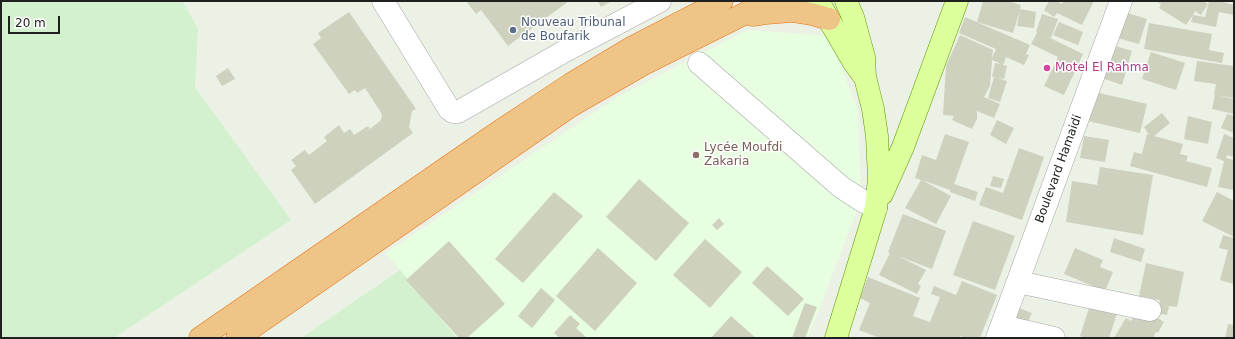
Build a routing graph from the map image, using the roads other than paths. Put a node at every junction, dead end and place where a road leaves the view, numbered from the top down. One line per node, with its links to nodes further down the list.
1 (383, 1): 2 (street)
2 (660, 1)
3 (722, 1): 18 (highway)
4 (770, 1): 9 (highway)
5 (846, 1): 11 (main road)
6 (957, 1): 13 (main road)
7 (1121, 1): 15 (street, Boulevard Hamaidi)
8 (823, 10): 9 (highway); 11 (main road)
9 (733, 19): 19 (highway)
10 (699, 63): 14 (street)
11 (865, 77): 12 (main road)
12 (877, 136): 13 (main road); 14 (main road)
13 (903, 147): 14 (main road)
14 (876, 208): 20 (main road)
15 (1018, 282): 16 (street); 17 (street, Boulevard Hamaidi)
16 (1150, 310)
17 (999, 332): 21 (street)
18 (200, 338)
19 (237, 338)
20 (836, 338)
21 (1054, 338)

